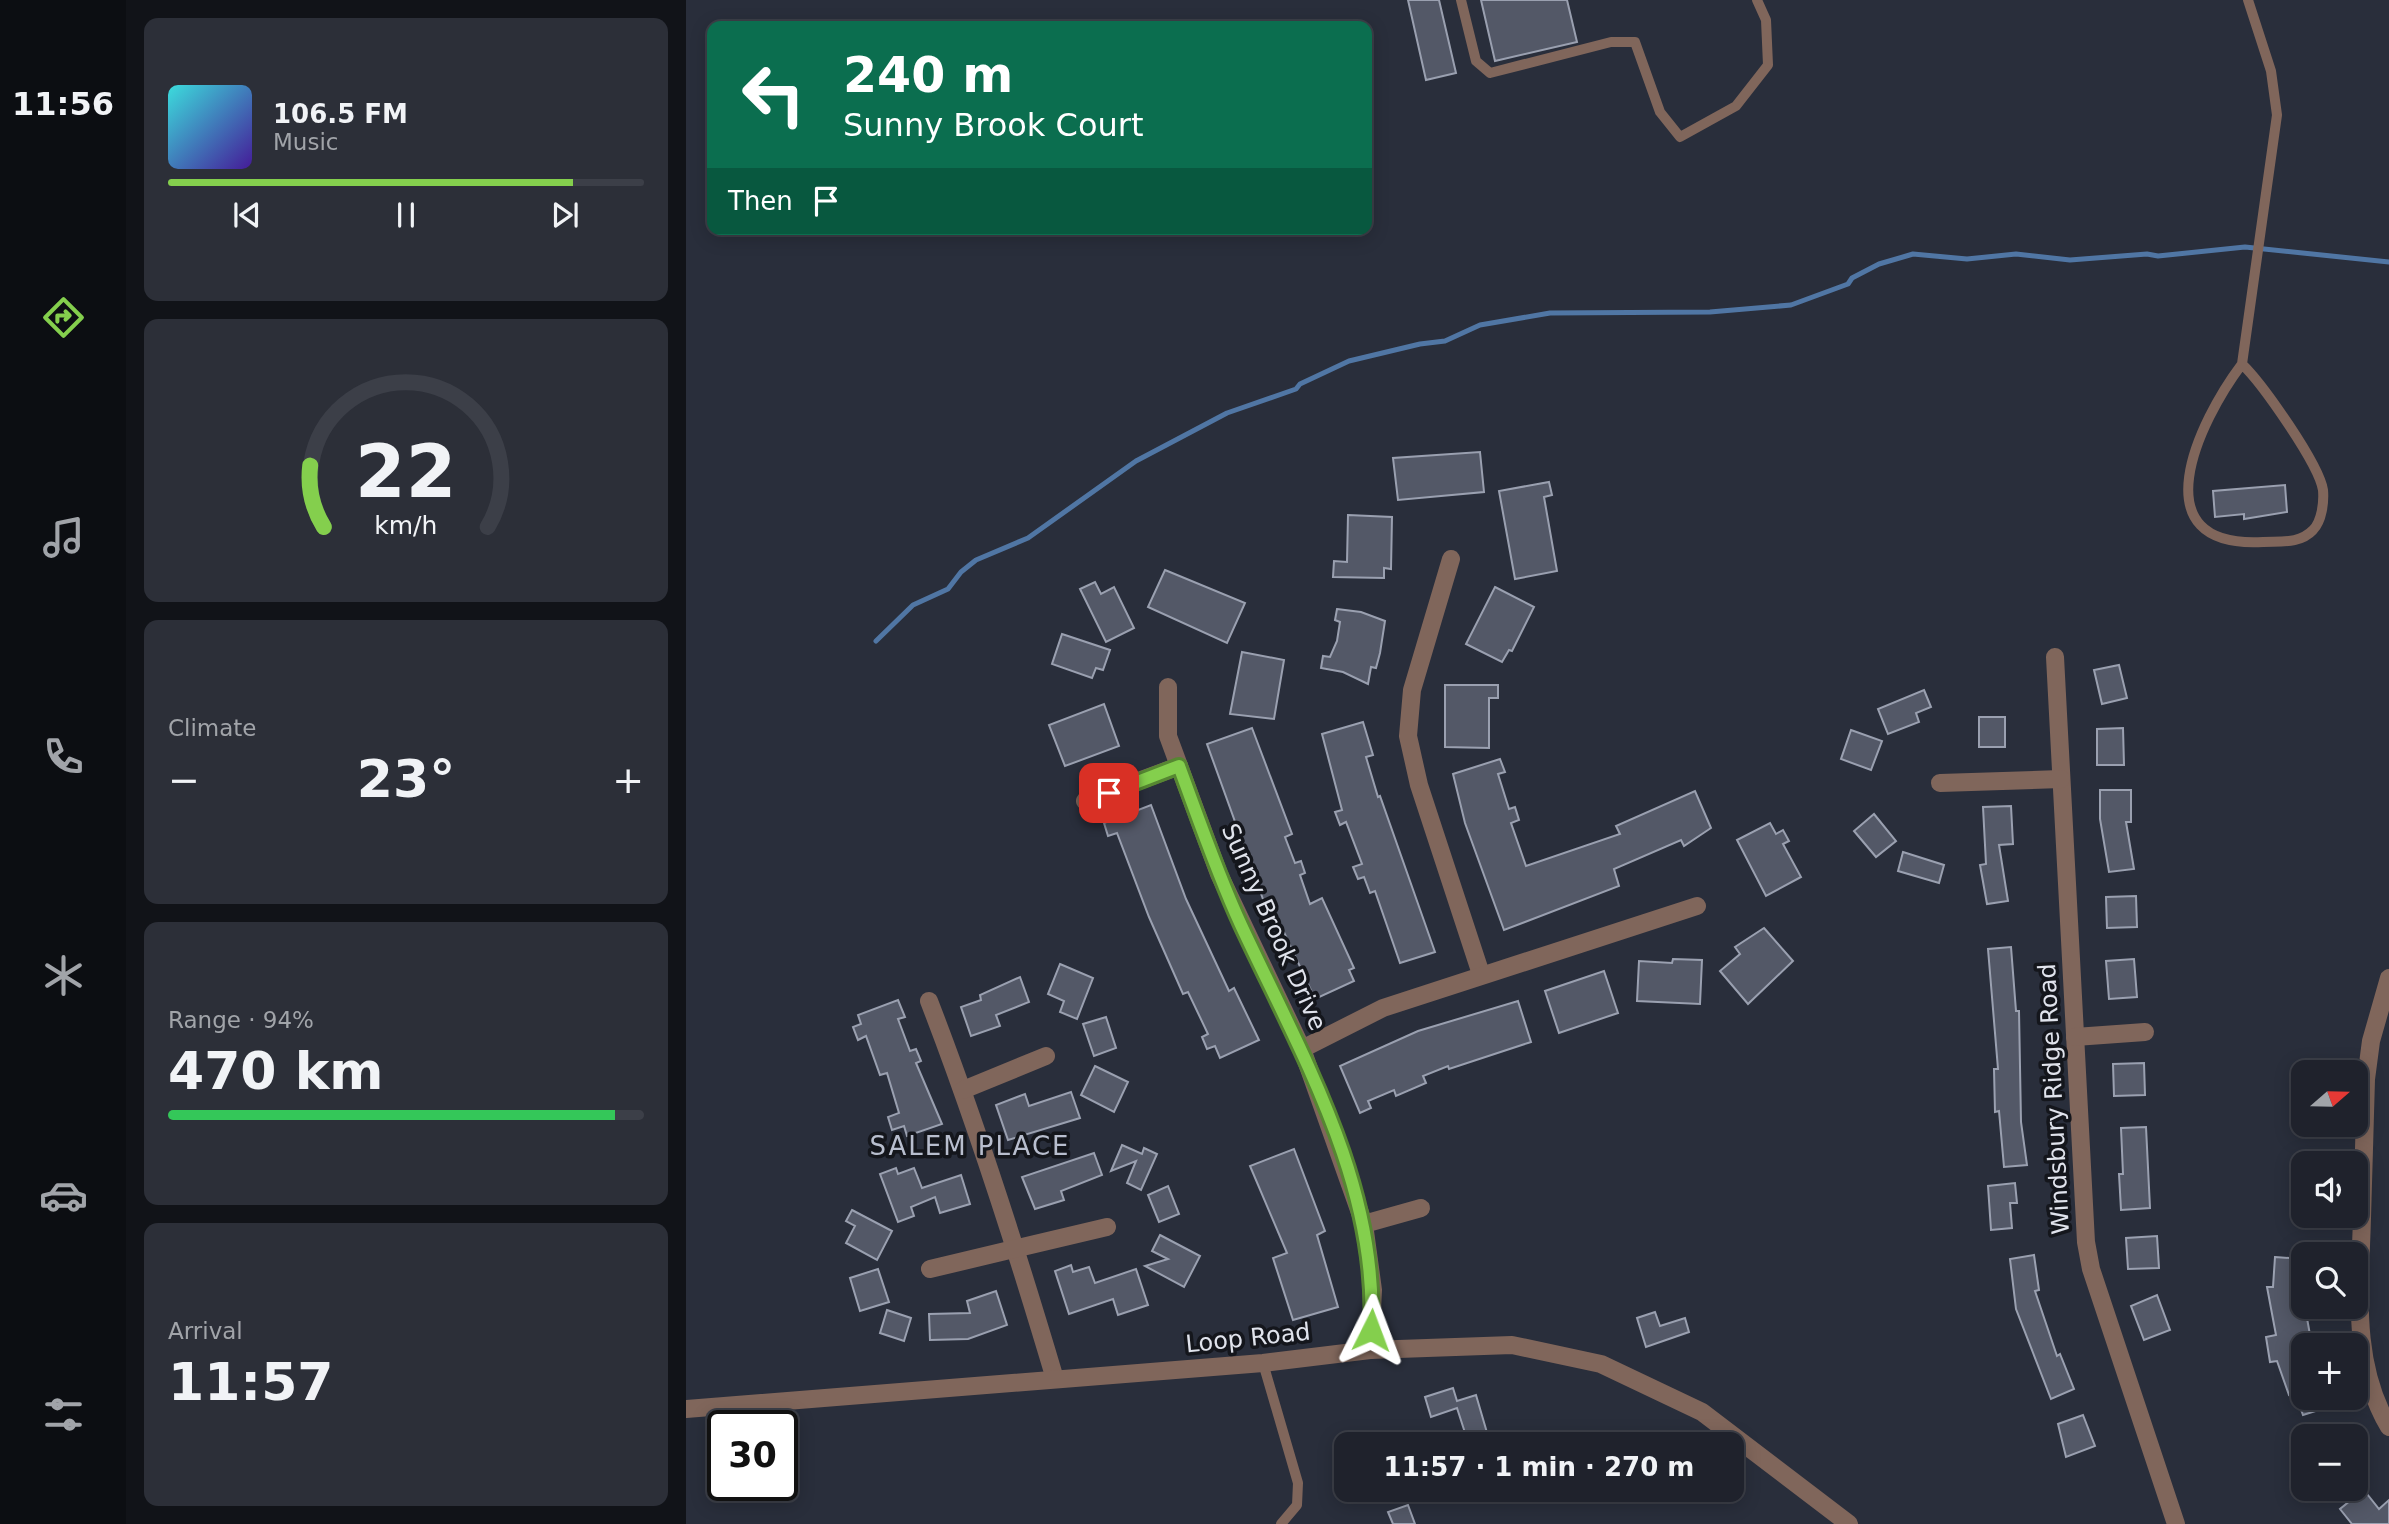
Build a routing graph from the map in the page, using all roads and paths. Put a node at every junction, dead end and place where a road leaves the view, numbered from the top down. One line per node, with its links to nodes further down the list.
1 (1461, 0): 2 (lane)
2 (1757, 0)
3 (2248, 0): 4 (lane)
4 (2242, 364): 4 (lane)
5 (1451, 559): 13 (street)
6 (2055, 657): 9 (street, Windsbury Ridge Road)
7 (1168, 687): 8 (street, Sunny Brook Drive)
8 (1179, 766): 11 (street); 18 (street, Sunny Brook Drive)
9 (2062, 779): 10 (street); 17 (street, Windsbury Ridge Road)
10 (1940, 783)
11 (1086, 801)
12 (1698, 906): 13 (street)
13 (1481, 974): 18 (street)
14 (2389, 978): 30 (street)
15 (929, 1001): 20 (street)
16 (2145, 1032): 17 (street)
17 (2075, 1037): 33 (street, Windsbury Ridge Road)
18 (1302, 1049): 22 (street, Sunny Brook Drive)
19 (1046, 1056): 20 (street)
20 (963, 1090): 24 (street)
21 (1421, 1208): 22 (street)
22 (1364, 1224): 26 (street, Sunny Brook Drive)
23 (1107, 1227): 24 (street)
24 (1017, 1250): 25 (street); 28 (street)
25 (930, 1269)
26 (1370, 1350): 27 (street, Loop Road); 32 (street, Loop Road)
27 (1262, 1363): 28 (street, Loop Road); 31 (lane)
28 (1055, 1379): 29 (street, Loop Road)
29 (686, 1409)
30 (2389, 1427)
31 (1281, 1524)
32 (1849, 1524)
33 (2176, 1524)

